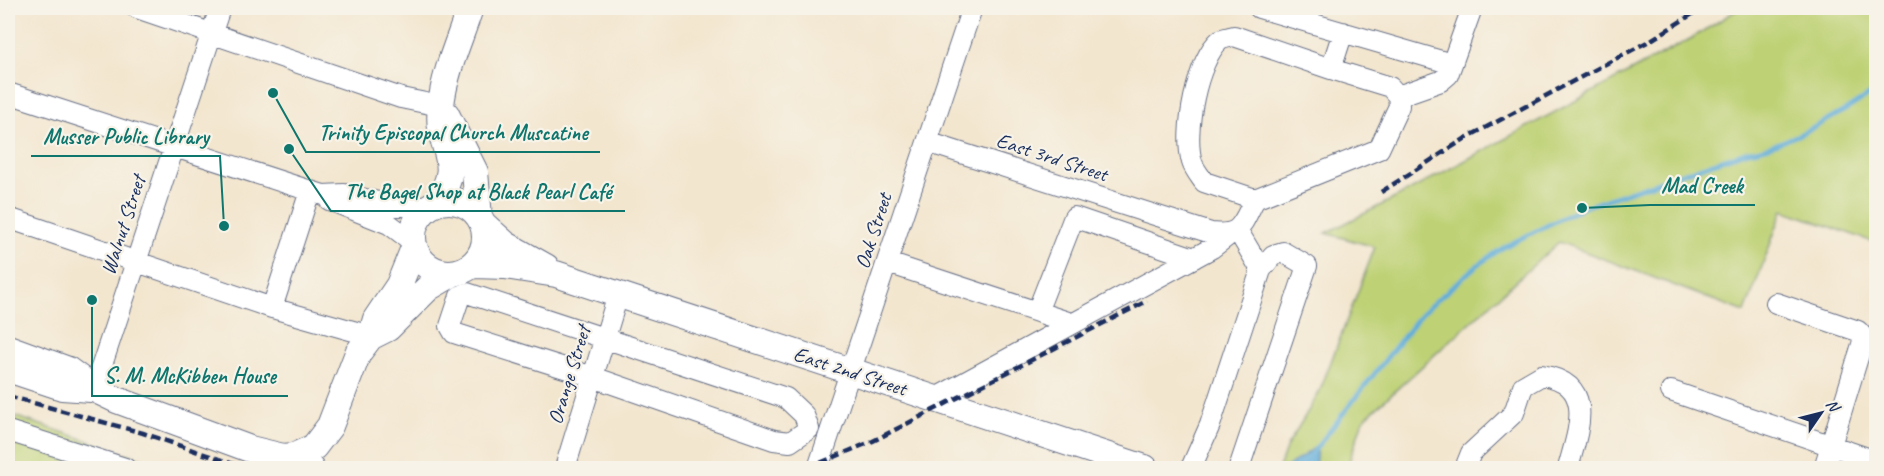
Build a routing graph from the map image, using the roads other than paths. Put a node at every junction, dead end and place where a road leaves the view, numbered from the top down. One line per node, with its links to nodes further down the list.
1 (137, 8): 8 (street)
2 (220, 8): 8 (street, Walnut Street)
3 (470, 8): 13 (main road)
4 (972, 8): 14 (street, Oak Street)
5 (1259, 8): 7 (street)
6 (1472, 8): 9 (street)
7 (1343, 32): 9 (street); 10 (street)
8 (211, 34): 13 (street); 15 (street, Walnut Street)
9 (1452, 64): 12 (street)
10 (1331, 69): 12 (street); 17 (street)
11 (8, 93): 15 (street)
12 (1398, 96): 17 (street)
13 (441, 106): 18 (main road); 20 (main road)
14 (927, 142): 21 (street, East 3rd Street); 25 (street, Oak Street)
15 (174, 148): 16 (street); 24 (street, Walnut Street)
16 (316, 193): 18 (street); 22 (street); 31 (street)
17 (1255, 199): 21 (street)
18 (434, 205): 20 (main road); 22 (main road)
19 (8, 218): 24 (street)
20 (481, 221): 26 (main road); 28 (main road, East 2nd Street)
21 (1233, 233): 23 (street); 27 (street)
22 (414, 245): 26 (main road); 34 (main road)
23 (1194, 258): 32 (street); 33 (street)
24 (136, 262): 31 (street); 40 (street, Walnut Street)
25 (888, 263): 32 (street); 38 (street, Oak Street)
26 (463, 269): 28 (main road, East 2nd Street); 34 (main road)
27 (1261, 270): 53 (street); 54 (street)
28 (556, 274): 29 (main road, East 2nd Street)
29 (618, 295): 35 (street, Orange Street); 38 (main road, East 2nd Street)
30 (1776, 303): 46 (street)
31 (272, 308): 34 (street)
32 (1037, 312): 33 (street)
33 (1071, 323): 42 (street)
34 (371, 336): 47 (main road)
35 (605, 337): 39 (street, Orange Street); 39 (street); 43 (street)
36 (8, 348): 40 (main road)
37 (8, 369): 40 (main road)
38 (852, 372): 42 (main road, East 2nd Street); 45 (street, Oak Street)
39 (593, 377): 43 (street); 50 (street, Orange Street)
40 (94, 389): 47 (main road)
41 (1671, 391): 46 (street)
42 (934, 399): 52 (main road, East 2nd Street)
43 (809, 429): 45 (street)
44 (8, 431): 49 (street)
45 (830, 438): 51 (street, Oak Street)
46 (1832, 445): 48 (street); 57 (street)
47 (308, 461)
48 (1876, 461)
49 (125, 468)
50 (565, 468)
51 (818, 468)
52 (1145, 468)
53 (1191, 468)
54 (1239, 468)
55 (1465, 468): 56 (street)
56 (1568, 468)
57 (1824, 468)

